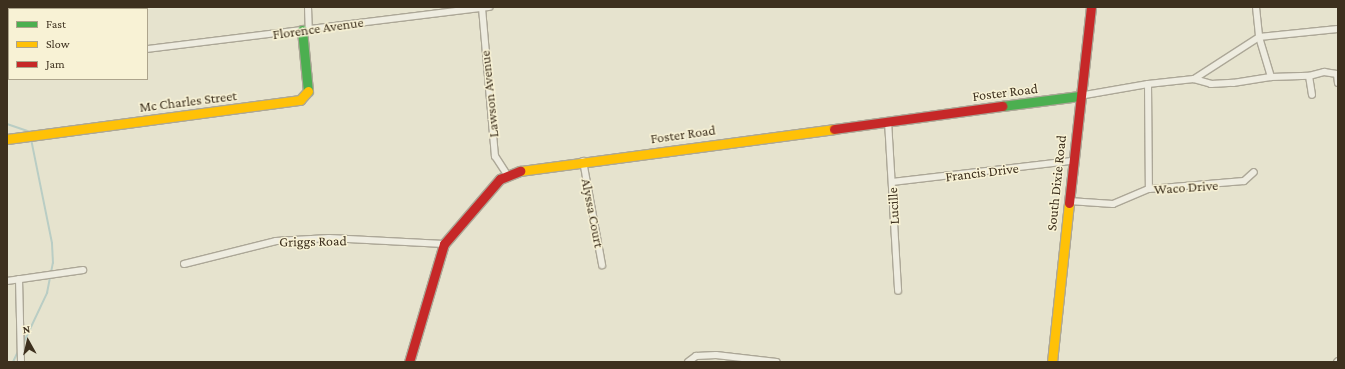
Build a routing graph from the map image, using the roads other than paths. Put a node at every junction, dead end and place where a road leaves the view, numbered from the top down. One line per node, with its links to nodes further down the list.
1 (308, 7): 8 (street)
2 (416, 7): 7 (street)
3 (489, 7): 6 (street, Florence Avenue)
4 (1090, 7): 18 (street, South Dixie Road)
5 (1256, 7): 10 (street)
6 (482, 8): 7 (street, Florence Avenue); 24 (street, Lawson Avenue)
7 (418, 14): 8 (street, Florence Avenue)
8 (306, 30): 11 (street, Florence Avenue); 20 (street, Mc Charles Street)
9 (1338, 30): 10 (street)
10 (1259, 37): 13 (street); 14 (street)
11 (148, 49)
12 (1309, 76): 13 (street); 15 (street); 17 (street)
13 (1271, 77): 14 (street)
14 (1194, 79): 16 (street)
15 (1338, 83)
16 (1148, 84): 18 (street); 26 (street)
17 (1312, 95)
18 (1080, 96): 19 (street, Foster Road); 21 (street, South Dixie Road)
19 (888, 121): 22 (street, Foster Road); 25 (street, Lucille)
20 (7, 139)
21 (1072, 161): 25 (street, Francis Drive); 27 (street, South Dixie Road)
22 (583, 162): 24 (street, Foster Road); 30 (street, Alyssa Court)
23 (1254, 172): 26 (street, Waco Drive)
24 (508, 176): 28 (street, Foster Road)
25 (892, 182): 34 (street, Lucille)
26 (1149, 189): 27 (street, Waco Drive)
27 (1069, 201): 39 (street, South Dixie Road)
28 (444, 244): 29 (street, Griggs Road); 37 (street, Foster Road)
29 (184, 264)
30 (602, 265)
31 (83, 270): 32 (street)
32 (19, 279): 33 (street); 36 (street)
33 (7, 281)
34 (898, 292)
35 (690, 360): 38 (street)
36 (21, 362)
37 (409, 362)
38 (777, 362)
39 (1052, 362)

